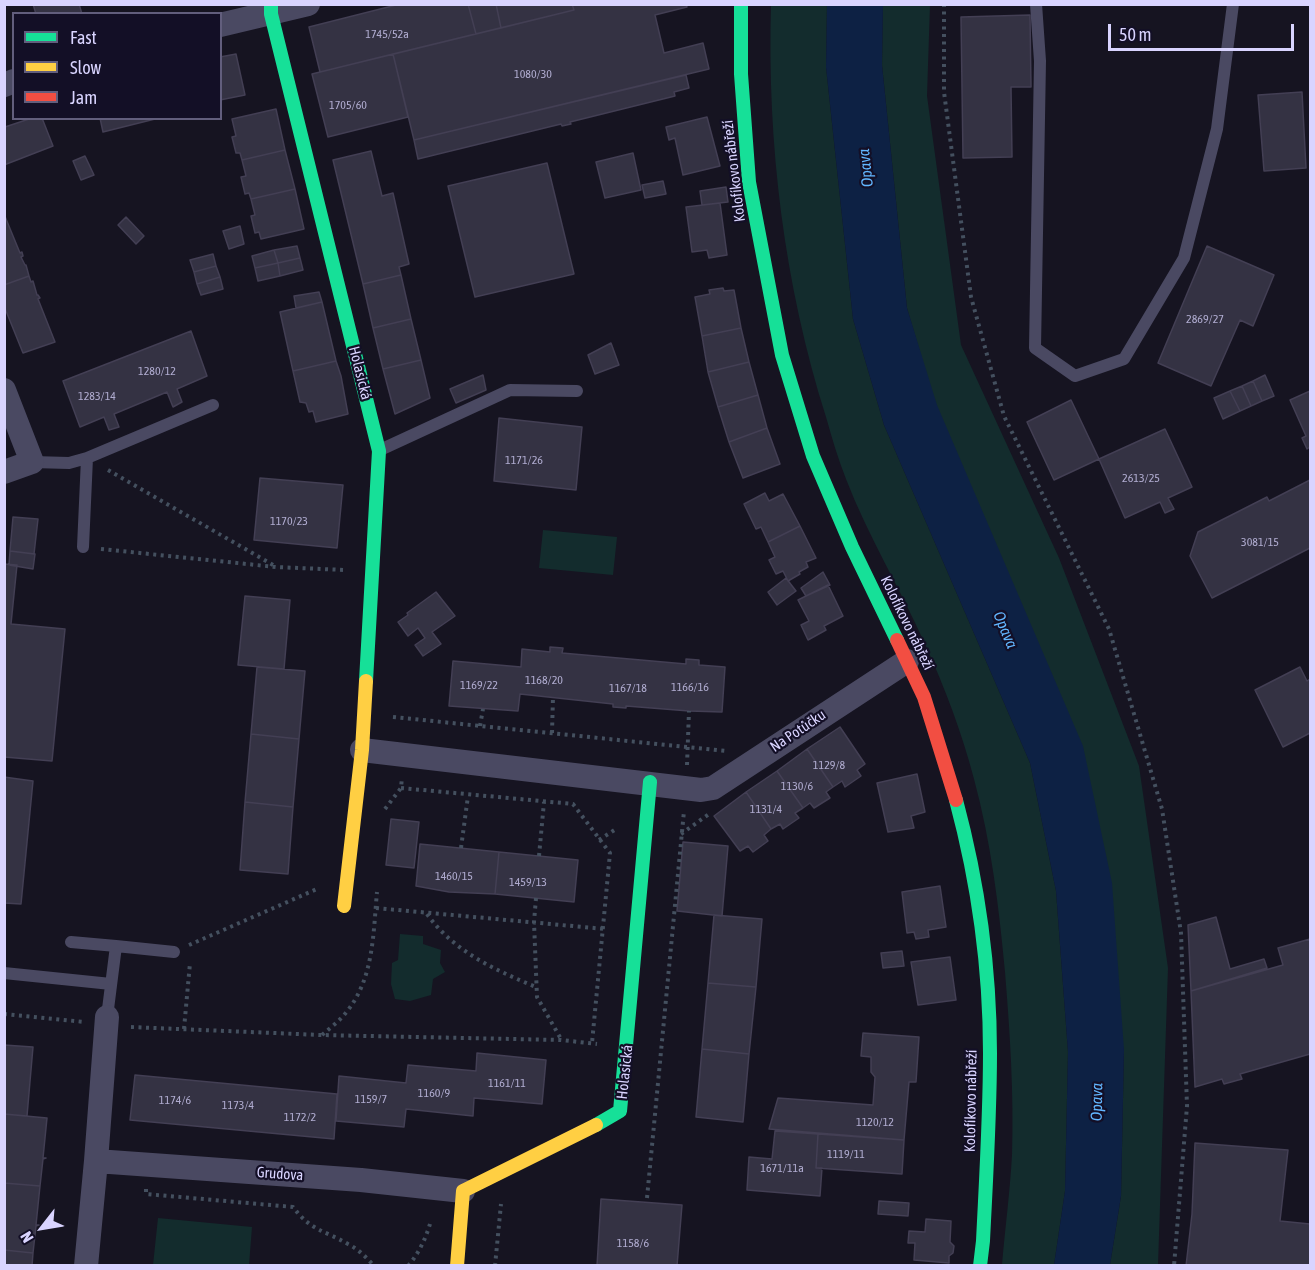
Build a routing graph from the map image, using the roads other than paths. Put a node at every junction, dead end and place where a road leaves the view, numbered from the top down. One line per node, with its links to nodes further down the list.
1 (308, 4): 5 (street)
2 (741, 4): 15 (street, Kolofíkovo nábřeží)
3 (1036, 4): 4 (lane)
4 (1233, 4)
5 (271, 9): 6 (street); 10 (street, Holasická)
6 (222, 24)
7 (4, 390): 12 (street)
8 (577, 392): 10 (lane)
9 (213, 405): 11 (lane)
10 (379, 451): 16 (street, Holasická)
11 (87, 458): 12 (lane); 14 (lane)
12 (32, 462): 13 (street)
13 (4, 472)
14 (83, 547)
15 (907, 661): 17 (street, Na Potůčku); 29 (street, Kolofíkovo nábřeží)
16 (362, 750): 17 (street); 18 (street, Holasická)
17 (650, 782): 26 (street, Holasická)
18 (344, 906)
19 (71, 942): 20 (lane)
20 (116, 946): 21 (lane); 23 (lane)
21 (174, 951)
22 (4, 973): 23 (lane)
23 (111, 984): 24 (lane)
24 (106, 1022): 25 (street)
25 (96, 1161): 26 (street, Grudova); 27 (street)
26 (464, 1191): 28 (street)
27 (86, 1266)
28 (458, 1266)
29 (980, 1266)

